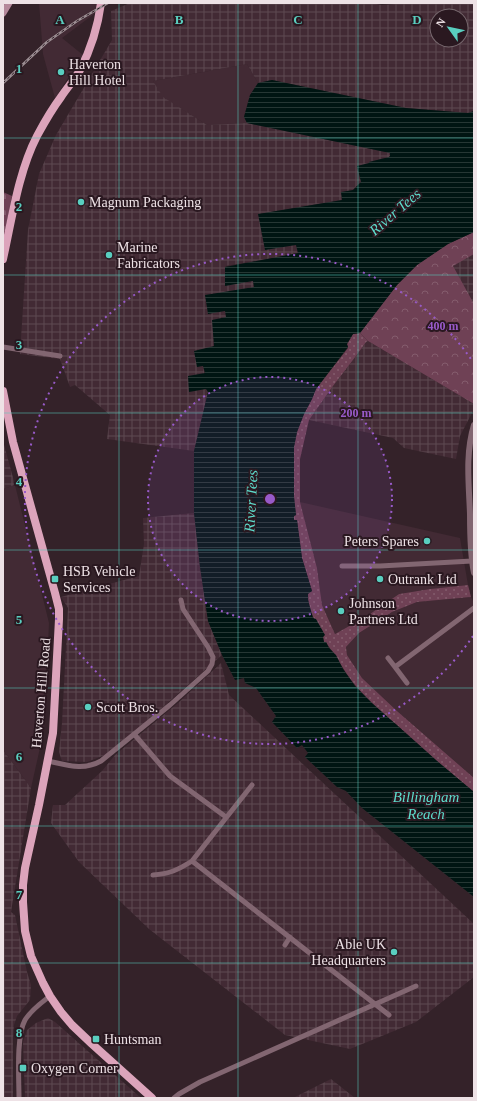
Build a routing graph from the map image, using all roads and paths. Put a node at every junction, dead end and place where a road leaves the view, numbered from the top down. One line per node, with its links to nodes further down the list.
1 (9, 3): 3 (main road)
2 (101, 3): 4 (main road)
3 (3, 13)
4 (3, 259)
5 (3, 347): 6 (street)
6 (60, 356)
7 (3, 392): 19 (main road, Haverton Hill Road)
8 (474, 425): 9 (street)
9 (472, 539): 10 (street)
10 (472, 561): 11 (street); 12 (street)
11 (342, 566)
12 (474, 573)
13 (181, 600): 18 (street)
14 (474, 608): 16 (street)
15 (388, 658): 16 (street)
16 (395, 667): 17 (street)
17 (407, 683)
18 (134, 734): 19 (street); 21 (street)
19 (48, 761): 27 (main road, Haverton Hill Road)
20 (252, 785): 21 (street)
21 (226, 817): 22 (street)
22 (192, 861): 23 (street); 24 (street)
23 (153, 875)
24 (290, 937): 25 (street); 28 (street)
25 (284, 945)
26 (416, 986): 29 (street)
27 (50, 996): 32 (street); 33 (main road, Haverton Hill Road)
28 (370, 1000): 29 (street); 30 (street)
29 (376, 1004): 30 (street); 31 (street)
30 (366, 1009): 34 (street)
31 (389, 1014)
32 (20, 1098)
33 (152, 1098)
34 (174, 1098)

